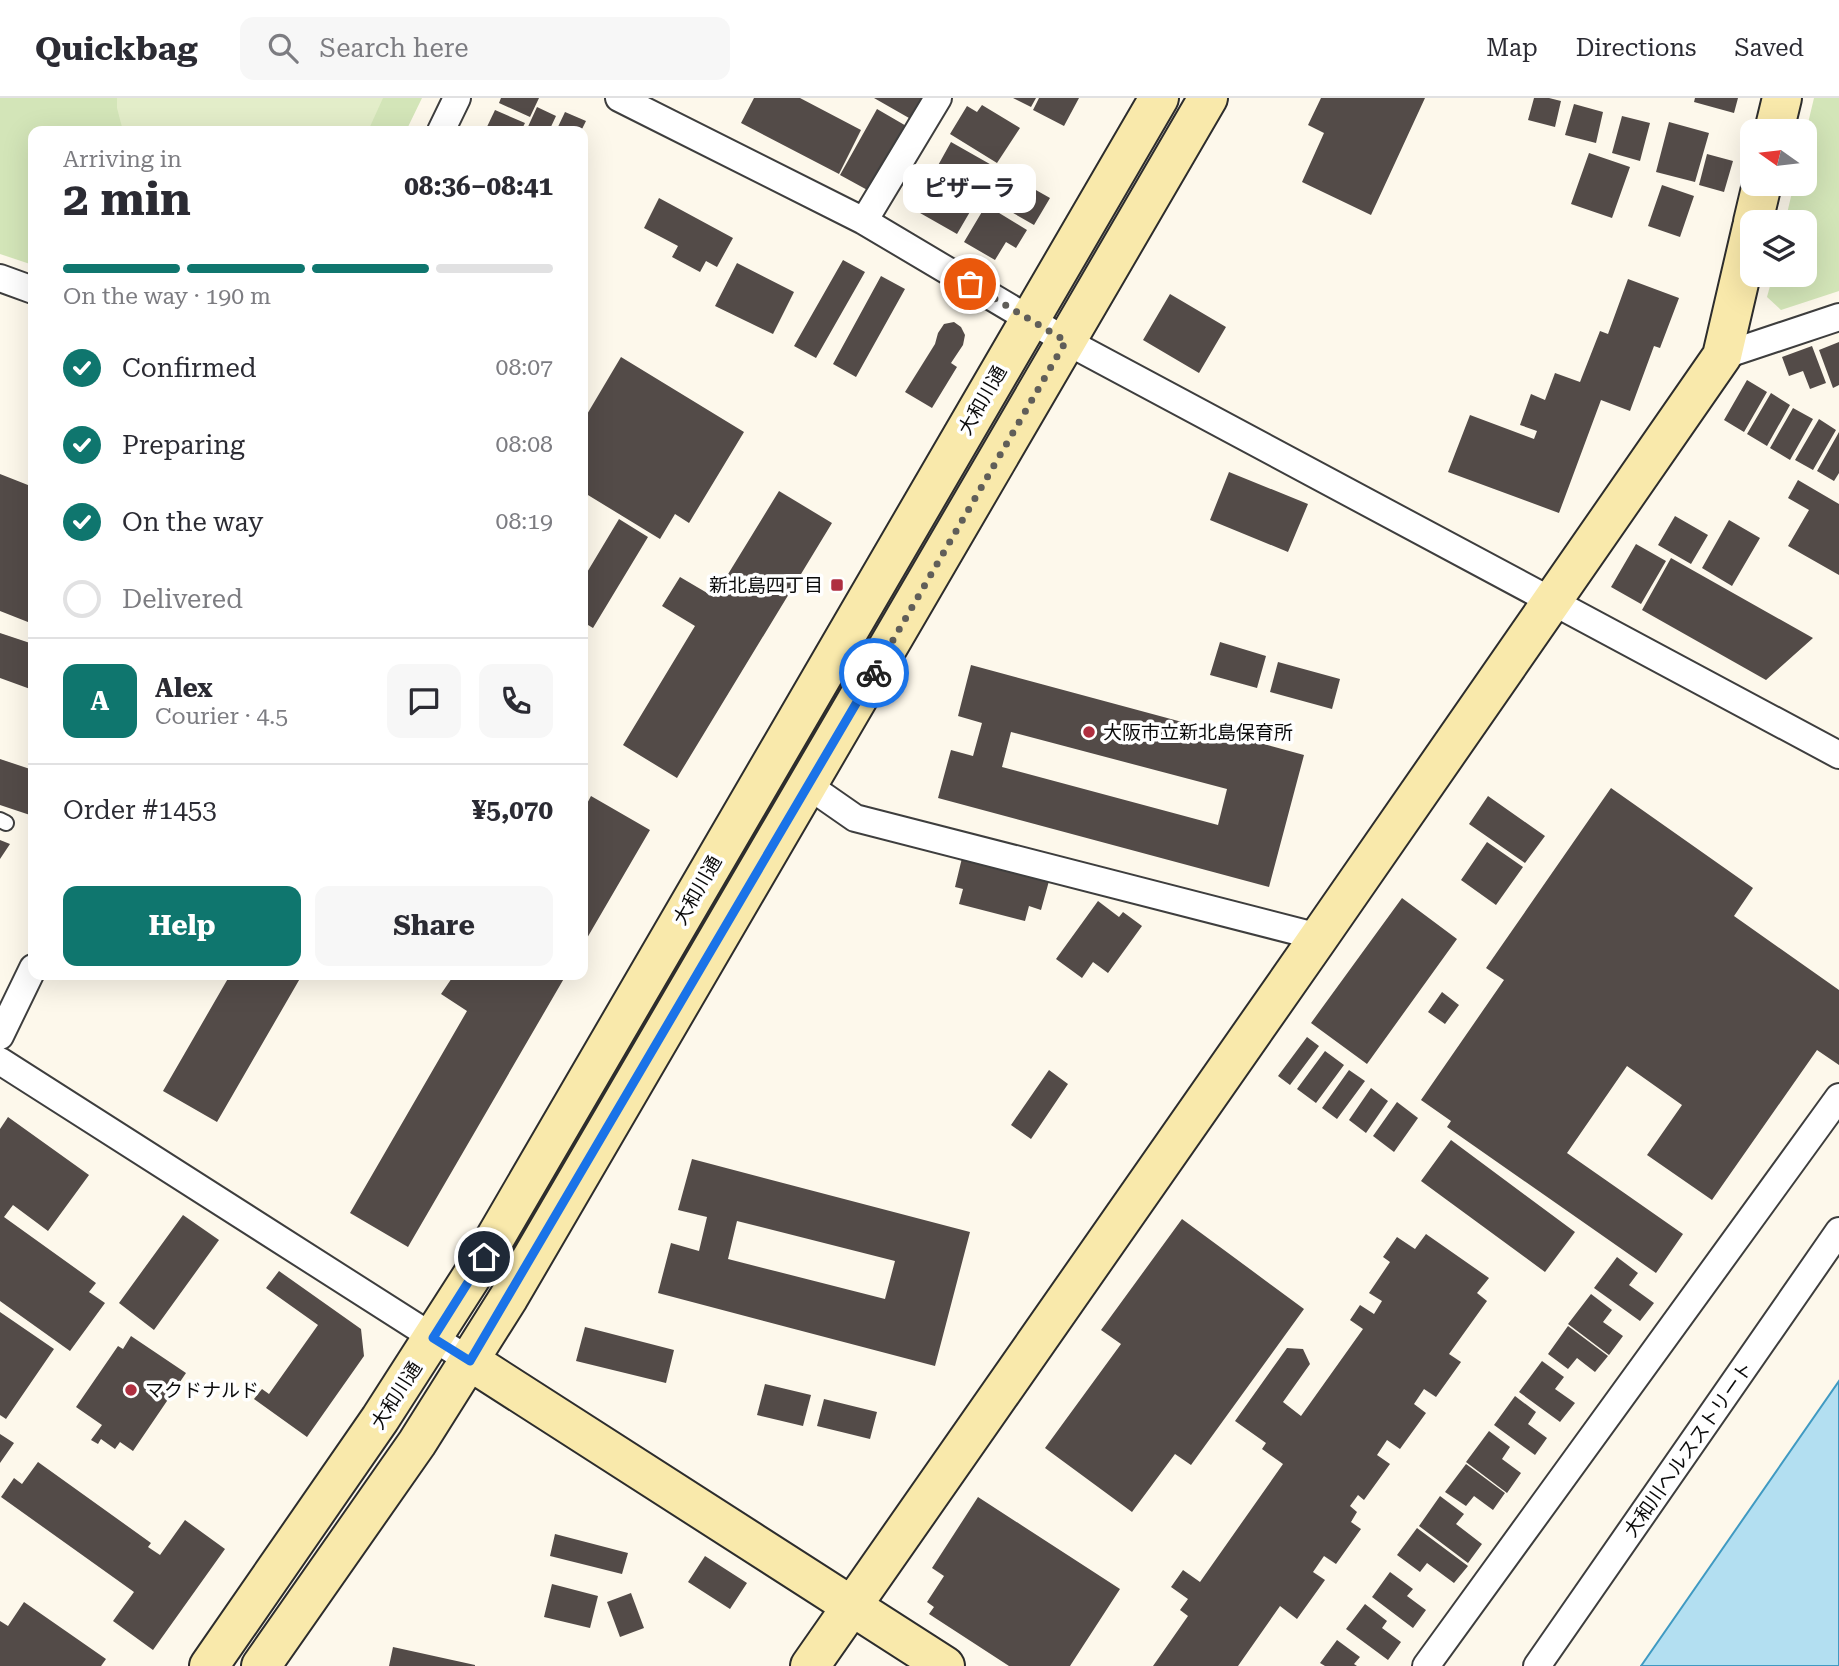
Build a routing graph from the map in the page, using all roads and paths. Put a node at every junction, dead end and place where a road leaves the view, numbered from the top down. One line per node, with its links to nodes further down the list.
1 (457, 98): 8 (street)
2 (619, 98): 9 (street)
3 (938, 98): 9 (street)
4 (1159, 98): 14 (street, 大和川通)
5 (1208, 98): 15 (street)
6 (1782, 98): 7 (street)
7 (1777, 119)
8 (443, 126)
9 (864, 221): 14 (street)
10 (1740, 277): 16 (street)
11 (0, 278): 12 (street)
12 (28, 288)
13 (1839, 317): 16 (street)
14 (1029, 319): 15 (street); 26 (street, 大和川通)
15 (1066, 341): 17 (street); 19 (street)
16 (1722, 356): 17 (street)
17 (1550, 601): 18 (street); 20 (street)
18 (1839, 755)
19 (809, 786): 20 (street); 27 (street)
20 (1319, 937): 28 (street)
21 (28, 978): 22 (street)
22 (0, 1036)
23 (0, 1061): 26 (street)
24 (1839, 1097): 33 (street)
25 (1839, 1231): 34 (street, 大和川ヘルスストリート)
26 (433, 1338): 27 (street); 29 (street, 大和川通)
27 (470, 1361): 28 (street); 30 (street)
28 (852, 1606): 31 (street); 32 (street)
29 (209, 1666)
30 (261, 1666)
31 (810, 1666)
32 (945, 1666)
33 (1426, 1666)
34 (1537, 1666)

